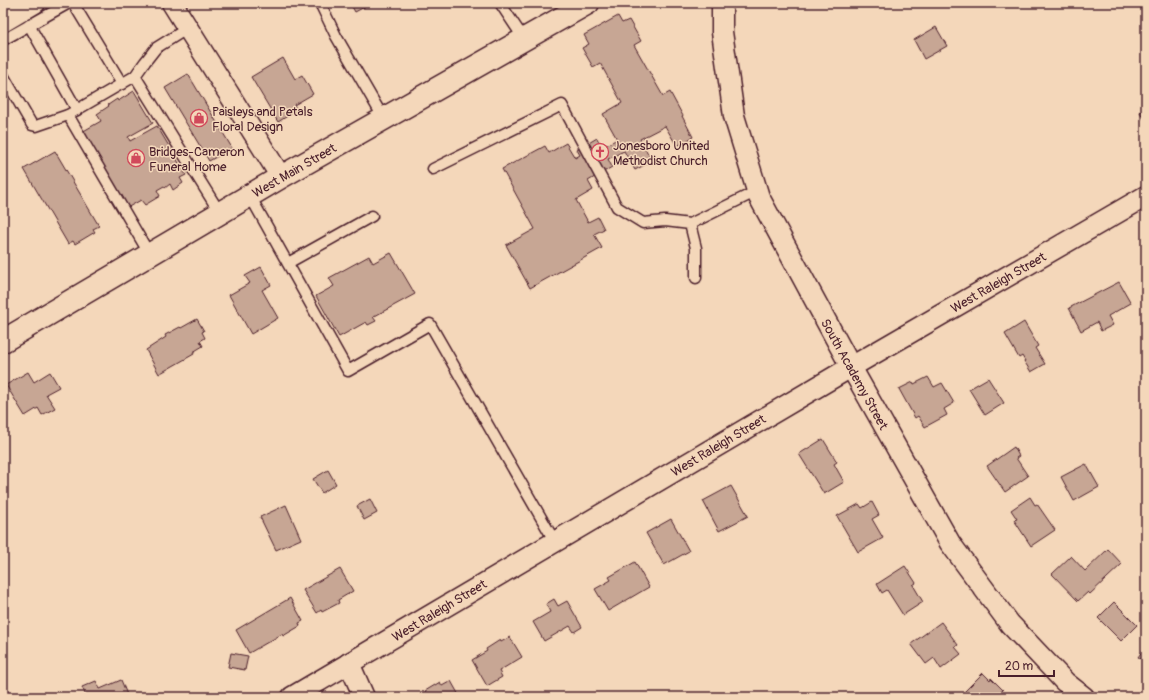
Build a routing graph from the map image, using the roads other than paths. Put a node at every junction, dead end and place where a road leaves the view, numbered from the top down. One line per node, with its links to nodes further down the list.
1 (35, 3): 9 (street)
2 (69, 3): 10 (lane)
3 (73, 3): 16 (lane)
4 (172, 3): 11 (street)
5 (320, 3): 18 (lane)
6 (500, 3): 12 (lane)
7 (588, 3): 12 (main road, West Main Street)
8 (722, 3): 21 (street, South Academy Street)
9 (3, 22)
10 (29, 25): 13 (lane); 17 (lane)
11 (188, 28): 15 (lane); 20 (street)
12 (524, 39): 18 (main road, West Main Street)
13 (3, 40)
14 (3, 75): 17 (lane)
15 (135, 76): 16 (lane); 24 (lane)
16 (122, 84): 17 (lane)
17 (73, 112): 27 (lane)
18 (384, 119): 20 (main road, West Main Street)
19 (433, 169): 26 (lane)
20 (280, 177): 22 (main road, West Main Street)
21 (757, 191): 26 (lane); 31 (street, South Academy Street)
22 (250, 196): 24 (main road, West Main Street); 28 (lane)
23 (1146, 196): 31 (street, West Raleigh Street)
24 (220, 213): 27 (main road, West Main Street)
25 (372, 216): 28 (lane)
26 (690, 224): 29 (lane)
27 (150, 255): 30 (main road, West Main Street)
28 (288, 263): 32 (lane)
29 (696, 278)
30 (3, 341)
31 (851, 367): 32 (street, West Raleigh Street); 36 (street, South Academy Street)
32 (555, 542): 33 (street, West Raleigh Street)
33 (349, 663): 34 (street, West Raleigh Street); 35 (street)
34 (292, 697)
35 (364, 697)
36 (1084, 697)

